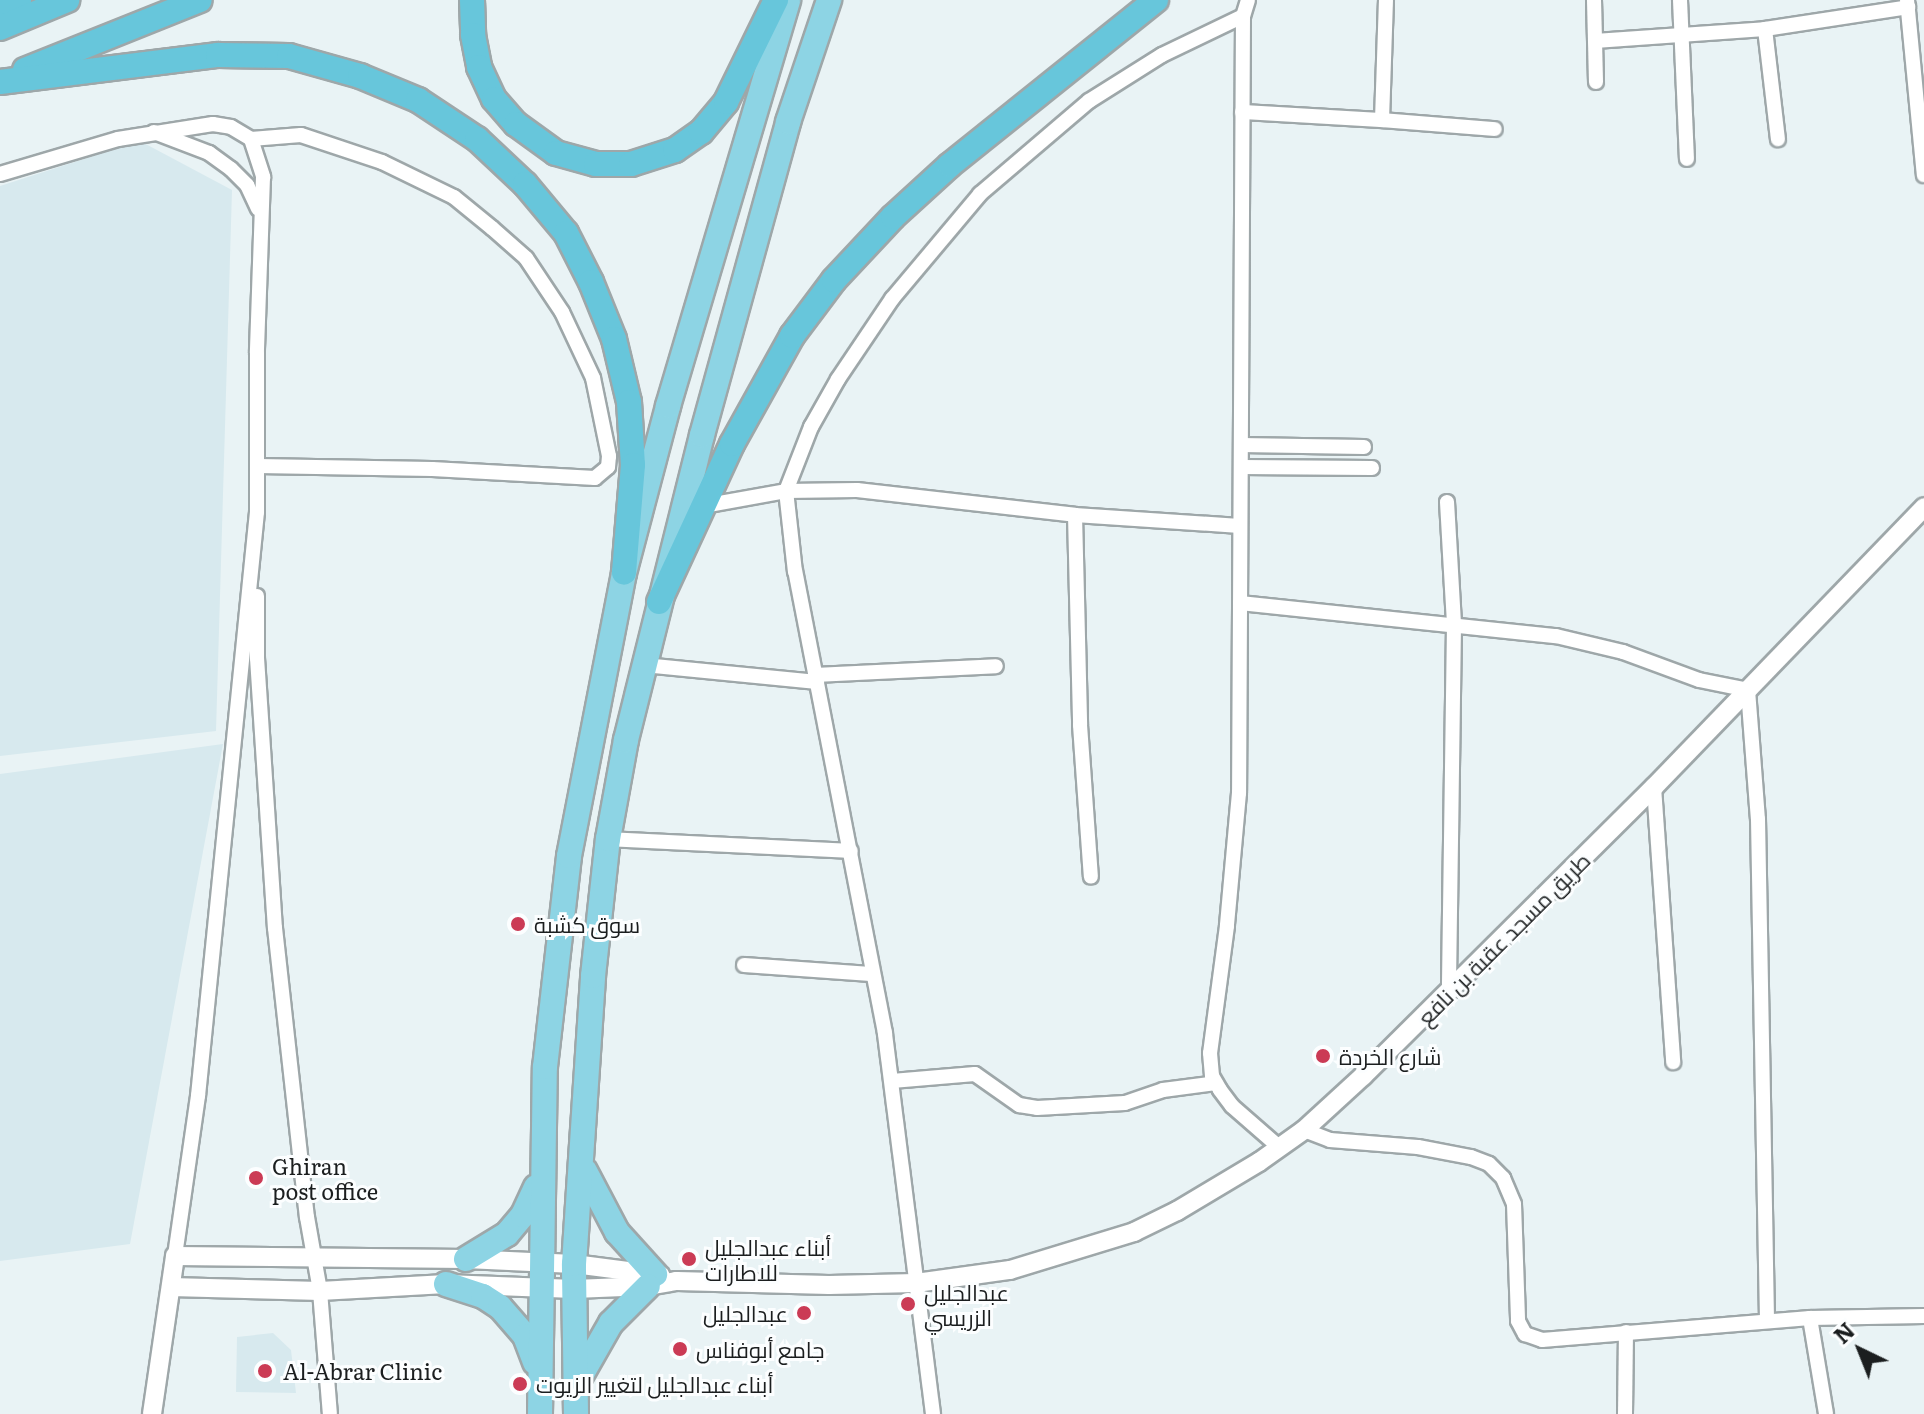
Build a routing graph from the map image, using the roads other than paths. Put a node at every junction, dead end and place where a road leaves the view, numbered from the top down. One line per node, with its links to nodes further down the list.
1 (19, 0): 14 (highway)
2 (67, 0): 16 (highway)
3 (200, 0): 20 (highway)
4 (472, 0): 5 (highway)
5 (776, 0)
6 (788, 0): 44 (main road)
7 (829, 0): 45 (main road)
8 (1156, 0): 39 (highway)
9 (1248, 0): 15 (street)
10 (1386, 0): 23 (street)
11 (1594, 0): 19 (street)
12 (1680, 0): 18 (street)
13 (1907, 3): 17 (street); 30 (street)
14 (0, 11)
15 (1243, 16): 22 (street); 37 (street)
16 (0, 28)
17 (1765, 29): 18 (street); 27 (street)
18 (1683, 35): 19 (street); 28 (street)
19 (1595, 41): 21 (street)
20 (0, 81): 44 (highway)
21 (1596, 82)
22 (1242, 112): 23 (street); 32 (street)
23 (1382, 120): 24 (street)
24 (1495, 129)
25 (151, 131): 26 (street); 29 (street); 31 (street)
26 (251, 139): 31 (street); 34 (street)
27 (1778, 139)
28 (1687, 159)
29 (0, 174)
30 (1924, 175)
31 (262, 229): 34 (street)
32 (1241, 445): 33 (street); 35 (street)
33 (1364, 447)
34 (258, 466): 41 (street)
35 (1241, 467): 36 (street); 43 (street)
36 (1372, 468)
37 (786, 491): 39 (street); 42 (street); 50 (street)
38 (1447, 502): 47 (street)
39 (702, 506): 45 (highway)
40 (1924, 507): 51 (street, طريق مسجد عقبة بن نافع)
41 (257, 512): 66 (street); 67 (street)
42 (1075, 515): 43 (street); 55 (street)
43 (1240, 526): 46 (street)
44 (624, 573): 65 (main road)
45 (659, 602): 48 (main road)
46 (1240, 603): 47 (street); 61 (street)
47 (1454, 625): 51 (street); 58 (street)
48 (644, 665): 50 (street); 53 (main road)
49 (996, 666): 50 (street)
50 (816, 679): 54 (street)
51 (1748, 690): 52 (street, طريق مسجد عقبة بن نافع); 79 (street)
52 (1654, 787): 58 (street, طريق مسجد عقبة بن نافع); 59 (street)
53 (608, 839): 54 (street); 64 (main road)
54 (851, 851): 57 (street)
55 (1091, 877)
56 (744, 965): 57 (street)
57 (871, 974): 60 (street)
58 (1449, 993): 62 (street, طريق مسجد عقبة بن نافع)
59 (1673, 1062)
60 (892, 1081): 61 (street); 72 (street)
61 (1216, 1083): 63 (street)
62 (1304, 1130): 63 (street, طريق مسجد عقبة بن نافع); 80 (street)
63 (1279, 1147): 72 (street, طريق مسجد عقبة بن نافع)
64 (583, 1165): 69 (main road); 71 (main road)
65 (541, 1169): 68 (main road); 70 (main road)
66 (175, 1256): 67 (street); 74 (street)
67 (316, 1258): 68 (street); 76 (street)
68 (466, 1259): 70 (street)
69 (574, 1264): 70 (street, طريق مسجد عقبة بن نافع); 71 (street, طريق مسجد عقبة بن نافع); 75 (main road)
70 (539, 1275): 73 (street); 75 (street, طريق مسجد عقبة بن نافع); 81 (main road)
71 (660, 1280): 72 (street, طريق مسجد عقبة بن نافع); 75 (street, طريق مسجد عقبة بن نافع); 82 (main road)
72 (916, 1283): 87 (street)
73 (446, 1284): 76 (street); 81 (main road)
74 (171, 1287): 76 (street); 83 (street)
75 (574, 1289): 82 (main road)
76 (320, 1291): 84 (street)
77 (1924, 1316): 78 (street)
78 (1810, 1318): 79 (street); 89 (street)
79 (1767, 1321): 80 (street)
80 (1626, 1332): 88 (street)
81 (538, 1373): 85 (main road)
82 (577, 1385): 86 (main road)
83 (152, 1414)
84 (330, 1414)
85 (540, 1414)
86 (576, 1414)
87 (933, 1414)
88 (1625, 1414)
89 (1826, 1414)

